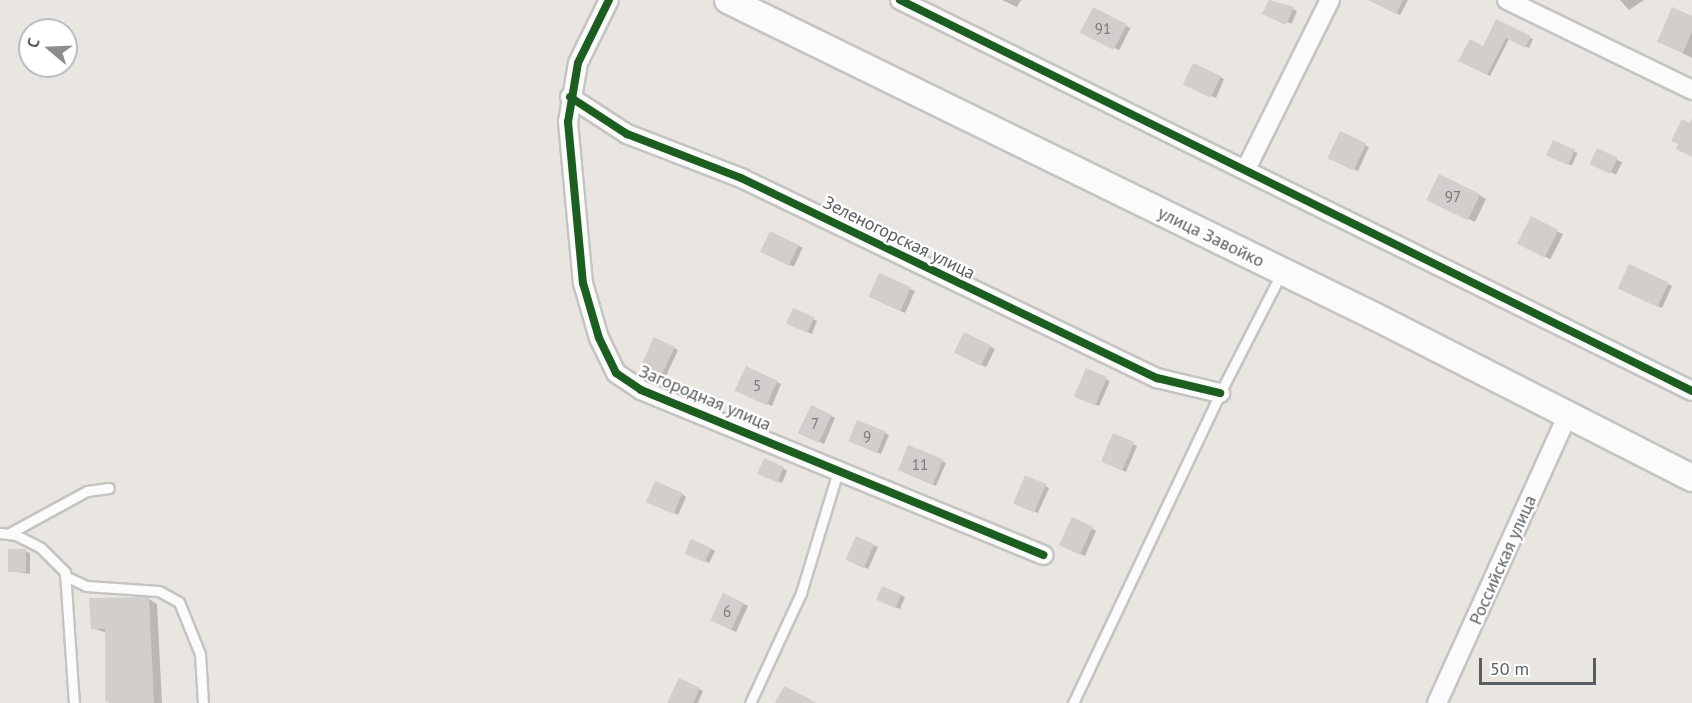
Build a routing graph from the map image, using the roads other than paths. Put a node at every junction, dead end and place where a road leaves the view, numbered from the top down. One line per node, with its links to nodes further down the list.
1 (609, 0): 7 (street, Загородная улица)
2 (728, 0): 9 (main road, улица Завойко)
3 (900, 0): 8 (street)
4 (1330, 0): 8 (street)
5 (1507, 0): 6 (street)
6 (1692, 90)
7 (570, 97): 11 (street, Зеленогорская улица); 13 (street, Загородная улица)
8 (1246, 169): 10 (street)
9 (1282, 272): 11 (lane); 12 (main road, улица Завойко)
10 (1692, 390)
11 (1220, 393): 22 (lane)
12 (1567, 417): 14 (main road, улица Завойко); 23 (street, Российская улица)
13 (838, 471): 17 (street, Загородная улица); 21 (lane)
14 (1692, 478)
15 (109, 488): 16 (lane)
16 (4, 533): 18 (lane)
17 (1043, 555)
18 (65, 576): 19 (lane); 20 (lane)
19 (74, 703)
20 (203, 703)
21 (750, 703)
22 (1073, 703)
23 (1437, 703)

